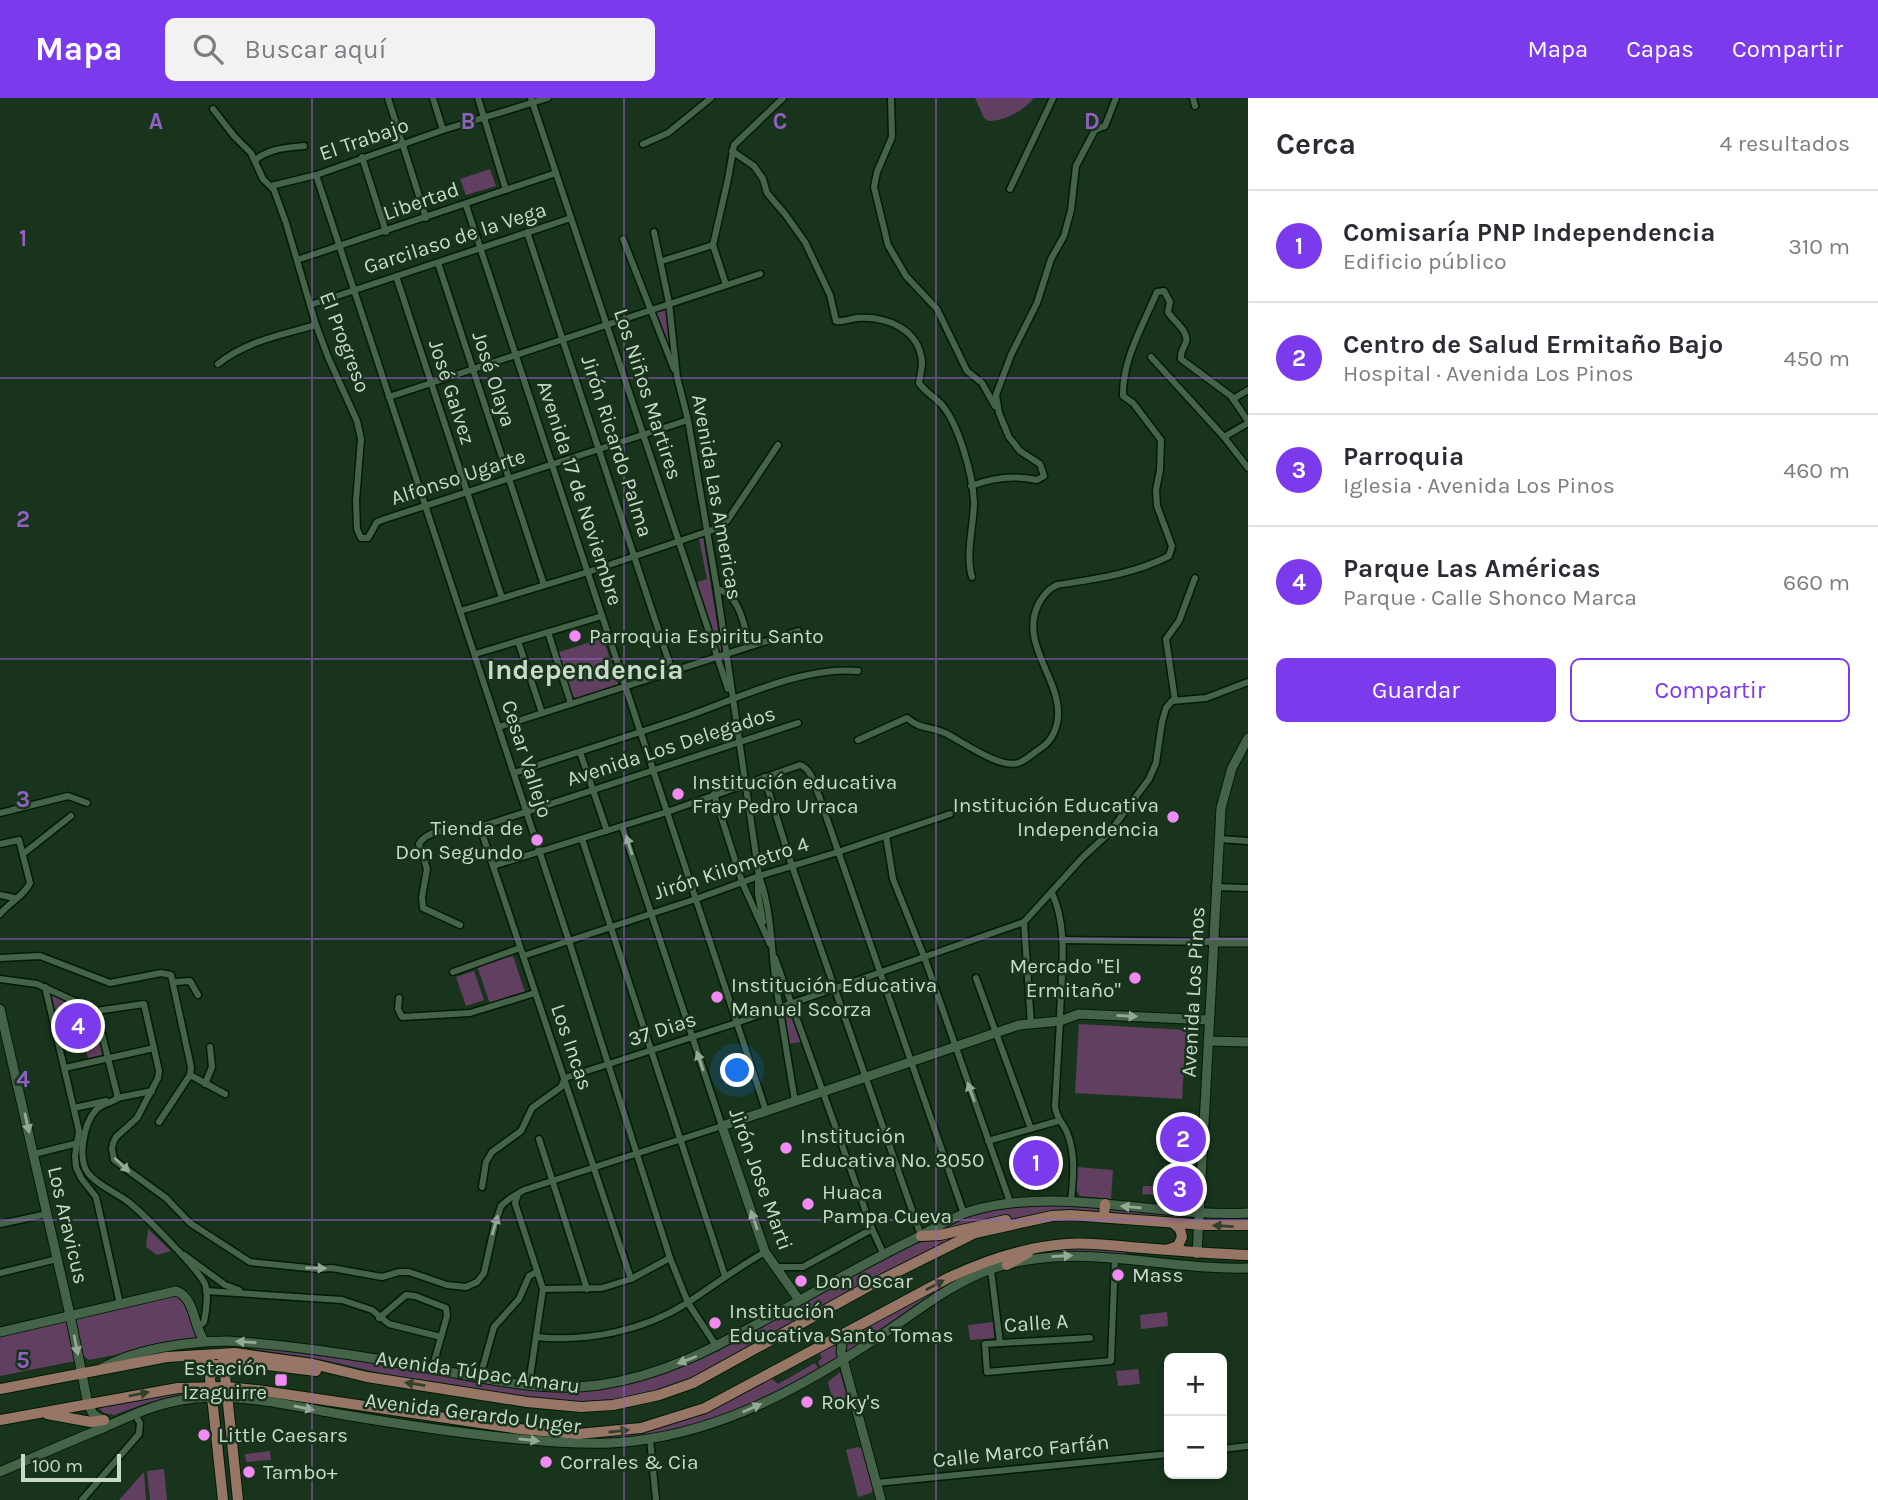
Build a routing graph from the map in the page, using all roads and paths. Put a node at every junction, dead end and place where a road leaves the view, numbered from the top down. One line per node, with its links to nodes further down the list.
1 (400, 98): 10 (street)
2 (433, 98): 14 (street)
3 (478, 98): 13 (street)
4 (548, 98): 11 (street, El Trabajo)
5 (711, 98): 15 (street)
6 (783, 98): 18 (street)
7 (891, 98): 60 (street)
8 (1052, 98): 24 (street)
9 (1116, 98): 60 (street)
10 (389, 100): 16 (street)
11 (532, 100): 13 (street, El Trabajo); 21 (street, Los Niños Martires)
12 (214, 109): 20 (street, El Progreso)
13 (485, 117): 14 (street, El Trabajo); 25 (street)
14 (443, 130): 16 (street, El Trabajo)
15 (643, 144)
16 (402, 145): 19 (street, El Trabajo); 27 (street)
17 (304, 146): 20 (street)
18 (732, 151): 33 (street); 68 (street)
19 (362, 157): 22 (street, El Trabajo); 29 (street)
20 (255, 160): 23 (street, El Progreso)
21 (556, 173): 25 (street, Libertad); 28 (street, Los Niños Martires)
22 (316, 174): 23 (street, El Trabajo); 34 (street, Cesar Vallejo)
23 (271, 186): 36 (street, El Progreso)
24 (1010, 189)
25 (506, 190): 26 (street, Libertad)
26 (466, 205): 27 (street, Libertad); 35 (street, Avenida 17 de Noviembre)
27 (426, 218): 29 (street, Libertad)
28 (571, 218): 30 (street, Garcilaso de la Vega); 47 (street, Los Niños Martires)
29 (386, 232): 34 (street, Libertad)
30 (527, 232): 35 (street, Garcilaso de la Vega); 48 (street, Jirón Ricardo Palma)
31 (654, 232): 37 (street, Avenida Las Americas)
32 (623, 239): 45 (street)
33 (713, 245): 37 (street); 41 (street)
34 (340, 247): 36 (street, Libertad); 42 (street, Cesar Vallejo)
35 (482, 248): 38 (street, Garcilaso de la Vega); 49 (street, Avenida 17 de Noviembre)
36 (297, 260): 44 (street, El Progreso)
37 (662, 261): 43 (street, Avenida Las Americas)
38 (438, 263): 40 (street, Garcilaso de la Vega); 52 (street, José Olaya)
39 (760, 274): 41 (street)
40 (396, 275): 42 (street, Garcilaso de la Vega); 54 (street, José Galvez)
41 (726, 285): 43 (street)
42 (355, 290): 44 (street, Garcilaso de la Vega); 56 (street, Cesar Vallejo)
43 (669, 303): 45 (street); 53 (street, Avenida Las Americas)
44 (310, 305): 46 (street, El Progreso)
45 (652, 309): 47 (street); 53 (street)
46 (316, 325): 51 (street); 72 (street, El Progreso)
47 (607, 326): 48 (street); 61 (street, Los Niños Martires)
48 (563, 341): 49 (street); 64 (street, Jirón Ricardo Palma)
49 (516, 356): 52 (street); 65 (street, Avenida 17 de Noviembre)
50 (1151, 357): 62 (street)
51 (218, 364)
52 (473, 370): 54 (street); 67 (street, José Olaya)
53 (677, 377): 58 (street, Avenida Las Americas)
54 (431, 383): 56 (street); 69 (street, José Galvez)
55 (1248, 390): 57 (street)
56 (389, 397): 70 (street, Cesar Vallejo)
57 (1233, 399): 59 (street); 102 (street)
58 (688, 420): 61 (street, Alfonso Ugarte); 71 (street, Avenida Las Americas)
59 (1248, 422): 62 (street)
60 (1002, 424): 68 (street)
61 (643, 435): 64 (street, Alfonso Ugarte); 73 (street, Los Niños Martires)
62 (1224, 437): 66 (street)
63 (778, 445): 71 (street)
64 (599, 449): 65 (street, Alfonso Ugarte); 74 (street, Jirón Ricardo Palma)
65 (553, 464): 67 (street, Alfonso Ugarte); 75 (street, Avenida 17 de Noviembre)
66 (1248, 468)
67 (508, 478): 69 (street, Alfonso Ugarte); 78 (street, José Olaya)
68 (971, 486): 76 (street)
69 (467, 492): 70 (street, Alfonso Ugarte); 80 (street, José Galvez)
70 (425, 504): 72 (street, Alfonso Ugarte); 81 (street, Cesar Vallejo)
71 (707, 532): 73 (street); 79 (street, Avenida Las Americas)
72 (368, 538)
73 (679, 541): 74 (street); 89 (street, Los Niños Martires)
74 (635, 556): 75 (street); 90 (street, Jirón Ricardo Palma)
75 (588, 572): 78 (street); 82 (street, Avenida 17 de Noviembre)
76 (972, 577)
77 (1195, 578): 94 (street)
78 (544, 585): 80 (street)
79 (717, 589): 86 (street); 88 (street, Avenida Las Americas)
80 (502, 598): 81 (street)
81 (460, 611): 87 (street, Cesar Vallejo)
82 (602, 616): 84 (street); 93 (street, Avenida 17 de Noviembre)
83 (797, 631): 86 (street)
84 (548, 632): 85 (street); 96 (street)
85 (518, 641): 87 (street); 97 (street)
86 (750, 646): 88 (street)
87 (475, 654): 99 (street, Cesar Vallejo)
88 (727, 655): 89 (street); 95 (street, Avenida Las Americas)
89 (717, 658): 90 (street); 95 (street, Los Niños Martires)
90 (672, 671): 93 (street)
91 (858, 671): 95 (street)
92 (1248, 682): 94 (street)
93 (626, 688): 96 (street); 100 (street, Avenida 17 de Noviembre)
94 (1175, 700): 134 (street)
95 (732, 701): 100 (street); 103 (street, Avenida Las Americas)
96 (571, 705): 97 (street)
97 (542, 713): 99 (street)
98 (798, 723): 103 (street, Avenida Los Delegados)
99 (499, 727): 106 (street, Cesar Vallejo)
100 (640, 733): 104 (street); 105 (street, Avenida 17 de Noviembre)
101 (1248, 738): 122 (street, Avenida Los Pinos)
102 (859, 740)
103 (737, 743): 105 (street, Avenida Los Delegados); 108 (street, Avenida Las Americas)
104 (580, 752): 106 (street); 109 (street)
105 (653, 769): 109 (street, Avenida Los Delegados); 113 (street, Avenida 17 de Noviembre)
106 (514, 772): 112 (street, Cesar Vallejo)
107 (764, 777): 108 (street); 126 (street); 129 (street)
108 (744, 784): 110 (street); 130 (street, Avenida Las Americas)
109 (592, 790): 112 (street, Avenida Los Delegados); 119 (street)
110 (714, 794): 113 (street); 131 (street)
111 (87, 803): 114 (street)
112 (526, 812): 118 (street, Avenida Los Delegados); 125 (street, Cesar Vallejo)
113 (667, 812): 117 (street); 137 (street, Avenida 17 de Noviembre)
114 (0, 813)
115 (950, 814): 120 (street, Jirón Kilometro 4)
116 (71, 816): 127 (street)
117 (622, 825): 119 (street); 138 (street, Jirón Jose Marti, one-way to 117)
118 (480, 827): 128 (street, Los Incas); 141 (street, Avenida Los Delegados)
119 (607, 831): 121 (street)
120 (886, 836): 126 (street, Jirón Kilometro 4); 151 (street)
121 (582, 839): 125 (street); 142 (street)
122 (1219, 839): 123 (street); 132 (street, Avenida Los Pinos)
123 (1248, 841)
124 (0, 844): 127 (street)
125 (538, 852): 128 (street); 144 (street, Cesar Vallejo)
126 (838, 852): 129 (street, Jirón Kilometro 4); 153 (street)
127 (23, 854): 136 (street)
128 (493, 866): 147 (street, Los Incas)
129 (792, 866): 130 (street, Jirón Kilometro 4); 158 (street)
130 (759, 876): 131 (street, Jirón Kilometro 4); 148 (street, Avenida Las Americas)
131 (742, 883): 137 (street, Jirón Kilometro 4); 148 (street)
132 (1215, 887): 133 (street); 145 (street, Avenida Los Pinos)
133 (1248, 888)
134 (1052, 893): 140 (street); 143 (street)
135 (0, 895): 136 (street)
136 (15, 898): 139 (street)
137 (696, 899): 138 (street, Jirón Kilometro 4); 168 (street, Avenida 17 de Noviembre)
138 (651, 912): 142 (street, Jirón Kilometro 4); 172 (street, Jirón Jose Marti)
139 (0, 914)
140 (1024, 922): 151 (street, 37 Dias); 169 (street)
141 (460, 925)
142 (610, 927): 144 (street, Jirón Kilometro 4); 178 (street)
143 (1062, 940): 145 (street); 166 (street)
144 (569, 941): 149 (street, Jirón Kilometro 4); 181 (street, Cesar Vallejo)
145 (1213, 942): 146 (street); 167 (street, Avenida Los Pinos)
146 (1248, 942)
147 (520, 948): 149 (street, Los Incas); 152 (street)
148 (772, 948): 162 (street); 163 (street, Avenida Las Americas)
149 (523, 956): 159 (street, Los Incas)
150 (0, 958): 156 (street)
151 (925, 959): 153 (street, 37 Dias); 175 (street)
152 (453, 972)
153 (880, 972): 158 (street, 37 Dias); 180 (street)
154 (976, 978): 171 (street)
155 (0, 979): 157 (street)
156 (175, 982): 160 (street); 183 (street)
157 (45, 987): 165 (street); 182 (street)
158 (836, 988): 162 (street, 37 Dias); 184 (street)
159 (535, 993): 161 (street); 185 (street, Los Incas)
160 (198, 995)
161 (399, 998)
162 (793, 1003): 163 (street, 37 Dias); 188 (street)
163 (779, 1008): 168 (street, 37 Dias); 191 (street, Avenida Las Americas)
164 (0, 1009): 170 (street, Los Aravicus)
165 (96, 1011): 177 (street); 179 (street)
166 (1060, 1019): 167 (street, one-way to 167); 169 (street); 194 (street)
167 (1209, 1020): 173 (street, Avenida Los Pinos)
168 (736, 1023): 172 (street, 37 Dias); 193 (street, Avenida 17 de Noviembre)
169 (1031, 1024): 171 (street)
170 (2, 1028): 202 (street, Los Aravicus, one-way to 202)
171 (996, 1032): 175 (street); 197 (street)
172 (692, 1037): 178 (street, 37 Dias); 196 (street, Jirón Jose Marti, one-way to 172)
173 (1208, 1041): 174 (street); 211 (street, Avenida Los Pinos)
174 (1248, 1042)
175 (954, 1046): 180 (street); 200 (street, one-way to 175)
176 (210, 1047): 186 (street)
177 (154, 1048): 179 (street); 187 (street)
178 (650, 1051): 181 (street, 37 Dias); 199 (street)
179 (108, 1058): 182 (street); 190 (street)
180 (911, 1062): 184 (street); 214 (street)
181 (608, 1064): 185 (street, 37 Dias); 203 (street, Cesar Vallejo)
182 (65, 1068): 192 (street)
183 (190, 1075): 186 (street); 195 (street)
184 (866, 1076): 188 (street); 222 (street)
185 (565, 1078): 204 (street, Los Incas); 206 (street, 37 Dias)
186 (205, 1084): 189 (street)
187 (152, 1091): 190 (street); 207 (street, one-way to 207)
188 (824, 1091): 191 (street); 221 (street)
189 (225, 1094)
190 (118, 1098): 192 (street); 223 (street)
191 (795, 1101): 193 (street)
192 (74, 1108): 201 (street)
193 (766, 1111): 196 (street)
194 (1058, 1121): 197 (street); 209 (street)
195 (159, 1122)
196 (722, 1126): 199 (street); 226 (street, Jirón Jose Marti, one-way to 196)
197 (1031, 1129): 200 (street)
198 (539, 1139): 205 (street)
199 (680, 1140): 203 (street); 239 (street)
200 (988, 1141): 208 (street)
201 (78, 1143): 202 (street); 247 (street)
202 (34, 1154): 213 (street, Los Aravicus)
203 (637, 1155): 204 (street); 230 (street, Cesar Vallejo)
204 (594, 1168): 205 (street); 240 (street, Los Incas)
205 (552, 1181): 207 (street); 242 (street)
206 (482, 1187)
207 (518, 1194): 237 (street)
208 (1010, 1202): 209 (street); 214 (street)
209 (1071, 1202): 210 (street)
210 (1105, 1205): 211 (street, one-way to 210); 216 (main road)
211 (1199, 1212): 212 (street); 219 (street, Avenida Los Pinos)
212 (1248, 1213)
213 (47, 1214): 218 (street); 232 (street, Los Aravicus)
214 (964, 1214): 222 (street)
215 (1052, 1216): 216 (main road, Avenida Túpac Amaru); 222 (main road); 266 (main road, Avenida Túpac Amaru, one-way to 266)
216 (1104, 1216): 217 (main road, Avenida Túpac Amaru)
217 (1168, 1222): 219 (main road, Avenida Túpac Amaru); 225 (main road)
218 (0, 1224)
219 (1199, 1225): 220 (main road, Avenida Túpac Amaru, one-way to 219); 227 (street, Avenida Los Pinos)
220 (1248, 1226)
221 (872, 1229): 228 (street); 234 (street)
222 (921, 1236): 228 (street)
223 (171, 1245): 243 (street); 244 (street)
224 (1038, 1248): 225 (main road); 233 (main road); 252 (main road, one-way to 224)
225 (1161, 1250): 227 (main road)
226 (765, 1252): 234 (street, Jirón Jose Marti); 239 (street)
227 (1197, 1254): 229 (main road)
228 (884, 1255): 245 (street)
229 (1248, 1255)
230 (670, 1258): 240 (street); 246 (street, Cesar Vallejo)
231 (1115, 1258): 233 (street, Avenida Gerardo Unger, one-way to 231); 235 (street, Avenida Gerardo Unger); 258 (street, Calle A)
232 (57, 1259): 238 (street); 248 (street, Los Aravicus)
233 (1007, 1265): 236 (street, Avenida Gerardo Unger)
234 (776, 1267): 245 (street, Jirón Jose Marti)
235 (1248, 1268)
236 (991, 1270): 258 (street); 261 (street, Avenida Gerardo Unger)
237 (537, 1272): 241 (street); 267 (street)
238 (0, 1273)
239 (725, 1276): 246 (street)
240 (631, 1279): 242 (street)
241 (543, 1289): 242 (street); 253 (street)
242 (587, 1289)
243 (206, 1292): 244 (street); 250 (street)
244 (253, 1293): 249 (street)
245 (799, 1300): 259 (street)
246 (688, 1303): 253 (street); 259 (street, Cesar Vallejo)
247 (120, 1304): 248 (street); 250 (street)
248 (70, 1315): 251 (street); 265 (street, Los Aravicus, one-way to 265)
249 (379, 1318): 254 (street); 254 (street)
250 (198, 1327): 256 (street)
251 (0, 1332)
252 (844, 1335): 257 (main road); 261 (street)
253 (536, 1336): 268 (street)
254 (441, 1337): 264 (street)
255 (1090, 1338): 258 (street, Calle A)
256 (205, 1342): 263 (street); 264 (street, one-way to 256)
257 (828, 1343): 261 (street); 271 (main road, one-way to 257)
258 (1000, 1343)
259 (718, 1347): 268 (street, one-way to 268)
260 (190, 1356): 262 (main road); 263 (main road, Avenida Túpac Amaru); 266 (main road, Avenida Túpac Amaru)
261 (842, 1357): 277 (street, Avenida Gerardo Unger, one-way to 261); 282 (street)
262 (216, 1366): 266 (main road); 270 (main road); 271 (main road)
263 (100, 1369): 265 (main road, Avenida Túpac Amaru)
264 (432, 1369): 267 (street)
265 (82, 1373): 269 (main road, Avenida Túpac Amaru); 272 (street, Los Aravicus)
266 (367, 1377)
267 (480, 1377): 268 (street)
268 (529, 1384)
269 (0, 1388)
270 (212, 1392): 271 (main road); 272 (main road, one-way to 270); 274 (street); 283 (main road)
271 (227, 1392): 277 (street, Avenida Gerardo Unger, one-way to 277); 284 (main road)
272 (88, 1404): 273 (main road); 276 (street)
273 (37, 1413): 275 (main road); 276 (main road)
274 (130, 1415): 276 (street); 281 (street); 285 (street)
275 (0, 1420)
276 (104, 1420)
277 (650, 1439): 286 (street)
278 (1248, 1446): 279 (street)
279 (1227, 1448)
280 (1164, 1454): 282 (street, Calle Marco Farfán)
281 (0, 1472)
282 (876, 1483): 287 (street)
283 (222, 1496): 284 (main road)
284 (238, 1496)
285 (82, 1500)
286 (656, 1500)
287 (881, 1500)

